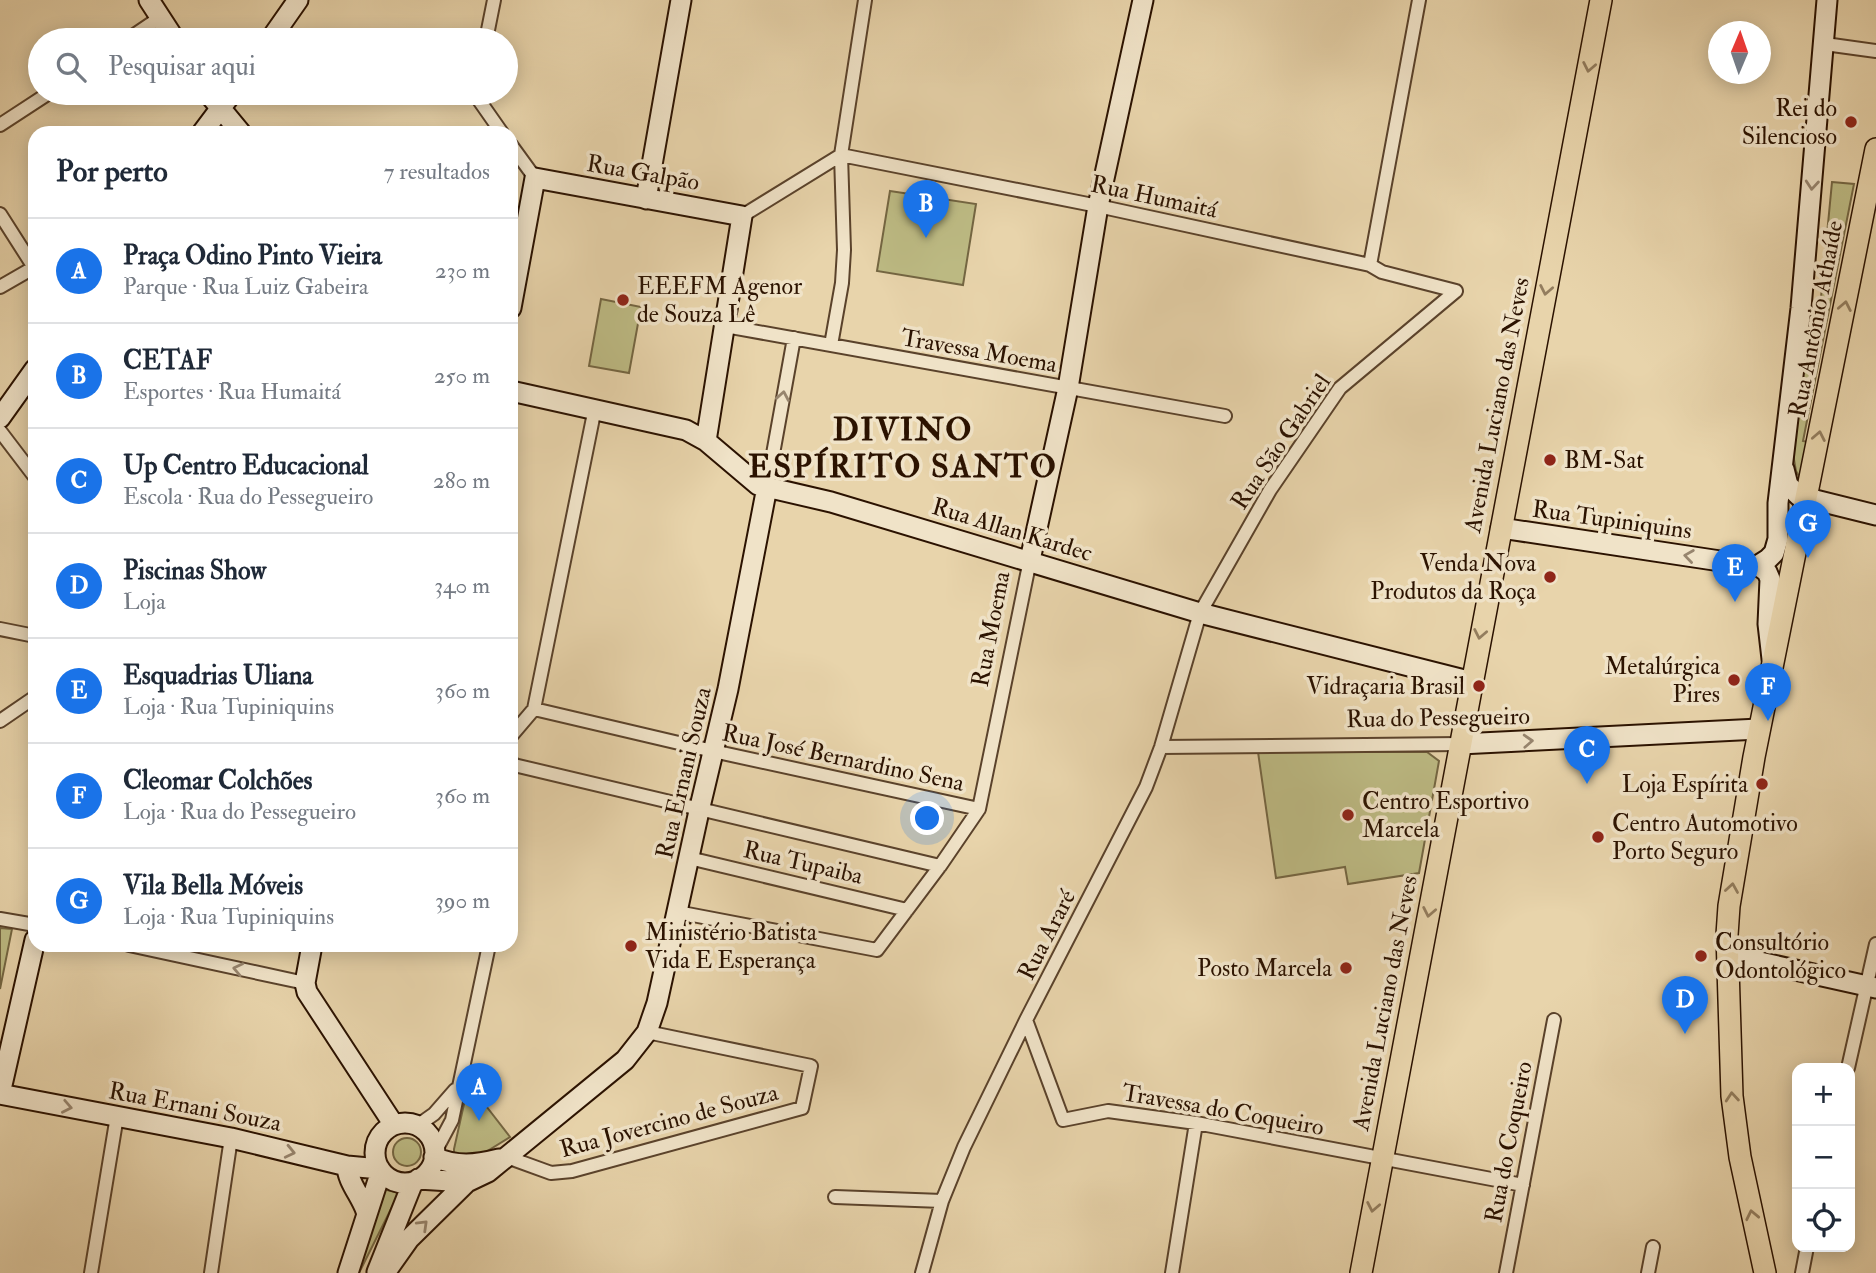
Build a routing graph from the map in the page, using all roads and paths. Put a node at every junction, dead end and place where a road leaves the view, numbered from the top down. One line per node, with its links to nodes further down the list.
1 (149, 0): 10 (street)
2 (298, 0): 13 (street)
3 (494, 0): 14 (street)
4 (681, 0): 29 (street)
5 (865, 0): 27 (street)
6 (1143, 0): 30 (street, Rua Moema)
7 (1419, 0): 35 (street)
8 (1601, 0): 55 (main road, Avenida Luciano das Neves, one-way to 55)
9 (1827, 0): 15 (street)
10 (161, 17): 11 (street); 12 (street)
11 (145, 28)
12 (168, 28)
13 (278, 28)
14 (488, 28)
15 (1825, 44): 16 (street); 50 (street, one-way to 50)
16 (1876, 51)
17 (30, 105): 21 (street)
18 (217, 105): 22 (street)
19 (225, 105): 23 (street)
20 (481, 105): 24 (street)
21 (0, 125)
22 (206, 126)
23 (237, 126)
24 (497, 126)
25 (1876, 149): 53 (main road, Rua Antônio Athaíde, one-way to 25)
26 (518, 155): 28 (street)
27 (841, 155): 30 (street, Rua Humaitá); 32 (street); 41 (street)
28 (535, 178): 29 (street, Rua Galpão); 34 (street)
29 (646, 199): 32 (street, Rua Galpão)
30 (1098, 206): 35 (street, Rua Humaitá); 43 (street, Rua Moema)
31 (0, 214): 33 (street)
32 (742, 216): 39 (street)
33 (28, 259)
34 (518, 261)
35 (1370, 265): 38 (street, Rua Humaitá)
36 (28, 272): 37 (street)
37 (0, 287)
38 (1456, 291): 58 (street, Rua São Gabriel)
39 (725, 326): 40 (street, Travessa Moema); 49 (street)
40 (794, 338): 41 (street, Travessa Moema); 52 (street, Rua Ernani Souza, one-way to 40)
41 (831, 345): 43 (street, Travessa Moema)
42 (28, 381): 47 (street)
43 (1068, 388): 46 (street, Travessa Moema); 56 (street, Rua Moema)
44 (518, 392): 45 (street, Rua Allan Kardec)
45 (595, 408): 49 (street, Rua Allan Kardec); 64 (street)
46 (1225, 416)
47 (0, 418)
48 (0, 431): 51 (street)
49 (706, 441): 52 (street, Rua Allan Kardec)
50 (1783, 461): 53 (street); 57 (street)
51 (28, 468)
52 (767, 487): 56 (street, Rua Allan Kardec); 70 (street, Rua Ernani Souza)
53 (1807, 499): 54 (street); 61 (main road, Rua Antônio Athaíde)
54 (1876, 515)
55 (1501, 528): 57 (street, Rua Tupiniquins, one-way to 55); 62 (main road, Avenida Luciano das Neves, one-way to 62)
56 (1030, 560): 58 (street, Rua Allan Kardec); 72 (street, Rua Moema)
57 (1757, 566): 61 (street)
58 (1200, 613): 62 (street, Rua Allan Kardec); 69 (street, Rua Araré)
59 (0, 629): 60 (street)
60 (28, 635)
61 (1773, 663): 67 (main road, Rua Antônio Athaíde)
62 (1472, 682): 68 (main road, Avenida Luciano das Neves)
63 (28, 702): 65 (street)
64 (534, 709): 66 (street); 70 (street, Rua José Bernardino Sena)
65 (0, 720)
66 (518, 728)
67 (1759, 729): 68 (street, Rua do Pessegueiro, one-way to 67); 85 (main road, Rua Antônio Athaíde, one-way to 67)
68 (1460, 744): 69 (street, Rua do Pessegueiro); 101 (main road, Avenida Luciano das Neves, one-way to 101)
69 (1161, 747): 88 (street, Rua Araré)
70 (713, 751): 72 (street, Rua José Bernardino Sena); 73 (street, Rua Ernani Souza)
71 (518, 766): 73 (street)
72 (979, 808): 75 (street, Rua Moema)
73 (698, 811): 74 (street, Rua Ernani Souza); 75 (street)
74 (689, 858): 76 (street, Rua Tupaiba); 77 (street, Rua Ernani Souza)
75 (940, 866): 76 (street, Rua Moema)
76 (907, 910): 77 (street, Rua Moema)
77 (677, 912): 90 (street, Rua Ernani Souza)
78 (0, 919): 79 (street)
79 (28, 924)
80 (1876, 944): 87 (street)
81 (32, 952): 93 (street)
82 (161, 952): 86 (street, one-way to 82)
83 (312, 952): 86 (street)
84 (487, 952): 92 (street)
85 (1728, 956): 87 (street); 122 (main road, Rua Antônio Athaíde, one-way to 85)
86 (305, 983): 96 (street)
87 (1871, 987): 91 (street)
88 (1026, 1020): 95 (street, Travessa do Coqueiro); 108 (street, Rua Araré)
89 (1554, 1020): 106 (street, Rua do Coqueiro)
90 (647, 1032): 100 (street, Rua Ernani Souza); 100 (street, Rua Jovercino de Souza)
91 (1849, 1063)
92 (458, 1087): 97 (street); 99 (street)
93 (0, 1094): 94 (street, Rua Ernani Souza, one-way to 94)
94 (117, 1116): 98 (street, Rua Ernani Souza); 112 (street)
95 (1196, 1124): 101 (street, Travessa do Coqueiro); 118 (street)
96 (394, 1125): 97 (street); 103 (street)
97 (417, 1126): 99 (street)
98 (231, 1138): 102 (street, Rua Ernani Souza, one-way to 102); 113 (street)
99 (434, 1154): 100 (street, Rua Ernani Souza); 104 (street)
100 (507, 1157): 105 (street, Rua Ernani Souza)
101 (1382, 1160): 106 (street, Travessa do Coqueiro); 119 (main road, Avenida Luciano das Neves, one-way to 119)
102 (347, 1166): 103 (street, Rua Ernani Souza); 109 (street)
103 (380, 1170): 104 (street); 109 (street)
104 (415, 1180): 105 (street); 115 (street)
105 (467, 1182): 116 (street, Rua Ernani Souza, one-way to 105)
106 (1523, 1185): 120 (street, Rua do Coqueiro)
107 (835, 1197): 108 (street)
108 (942, 1201): 117 (street, Rua Araré)
109 (366, 1211): 114 (street)
110 (1653, 1247): 121 (street)
111 (1806, 1252): 123 (street)
112 (92, 1273)
113 (211, 1273)
114 (348, 1273)
115 (376, 1273)
116 (385, 1273)
117 (922, 1273)
118 (1172, 1273)
119 (1360, 1273)
120 (1506, 1273)
121 (1648, 1273)
122 (1765, 1273)
123 (1802, 1273)

